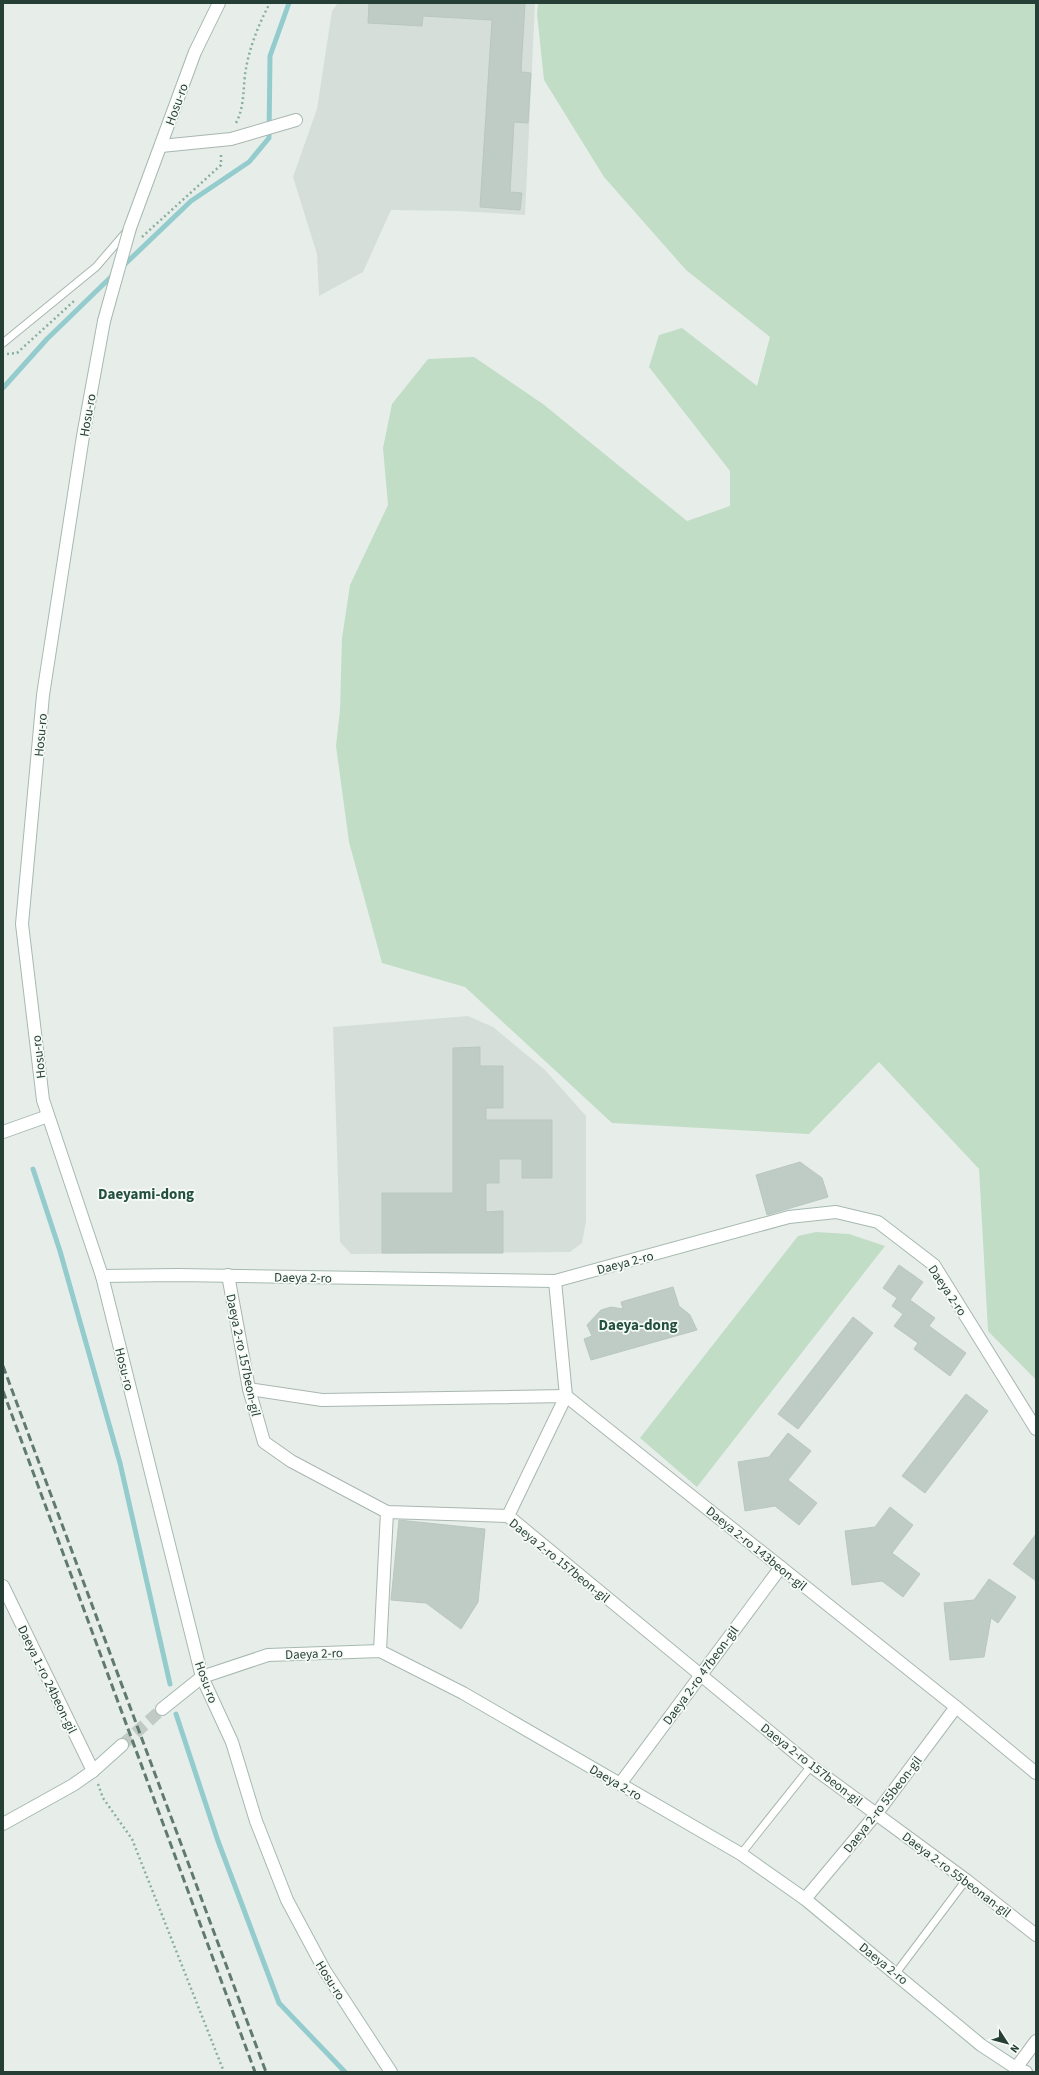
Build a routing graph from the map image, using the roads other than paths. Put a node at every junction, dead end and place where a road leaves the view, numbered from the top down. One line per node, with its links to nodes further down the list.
1 (219, 3): 3 (street, Hosu-ro)
2 (296, 120): 3 (street)
3 (161, 146): 4 (street, Hosu-ro)
4 (130, 228): 5 (lane); 6 (street, Hosu-ro, bridge)
5 (3, 343)
6 (48, 1116): 7 (street); 9 (street, Hosu-ro)
7 (3, 1132)
8 (228, 1275): 9 (street, Daeya 2-ro); 10 (street, Daeya 2-ro); 11 (street, Daeya 2-ro 157beon-gil)
9 (102, 1276): 20 (street, Hosu-ro)
10 (555, 1281): 12 (street); 13 (street, Daeya 2-ro)
11 (249, 1389): 12 (street); 14 (street, Daeya 2-ro 157beon-gil)
12 (566, 1396): 15 (street); 16 (street, Daeya 2-ro 143beon-gil)
13 (1036, 1430)
14 (387, 1512): 15 (street, Daeya 2-ro 157beon-gil); 18 (street)
15 (508, 1516): 19 (street, Daeya 2-ro 157beon-gil)
16 (781, 1566): 19 (street, Daeya 2-ro 47beon-gil); 21 (street, Daeya 2-ro 143beon-gil)
17 (3, 1586): 25 (street, Daeya 1-ro 24beon-gil)
18 (380, 1651): 20 (street, Daeya 2-ro); 27 (street, Daeya 2-ro)
19 (700, 1675): 24 (street, Daeya 2-ro 157beon-gil); 27 (street, Daeya 2-ro 47beon-gil)
20 (202, 1677): 22 (street, Daeya 2-ro); 37 (street, Hosu-ro)
21 (956, 1707): 26 (street, Daeya 2-ro 143beon-gil); 28 (street, Daeya 2-ro 55beon-gil)
22 (162, 1709)
23 (122, 1745): 25 (street)
24 (811, 1766): 28 (street, Daeya 2-ro 157beon-gil); 30 (lane)
25 (93, 1772): 29 (street)
26 (1036, 1773)
27 (620, 1784): 30 (street, Daeya 2-ro)
28 (876, 1813): 31 (street, Daeya 2-ro 55beonan-gil); 32 (street, Daeya 2-ro 55beon-gil)
29 (4, 1820)
30 (741, 1854): 32 (street, Daeya 2-ro)
31 (966, 1880): 33 (street, Daeya 2-ro 55beonan-gil); 34 (lane)
32 (805, 1899): 34 (street, Daeya 2-ro)
33 (1036, 1935)
34 (896, 1973): 36 (street, Daeya 2-ro)
35 (1036, 2041): 36 (street)
36 (1021, 2070)
37 (391, 2072)

